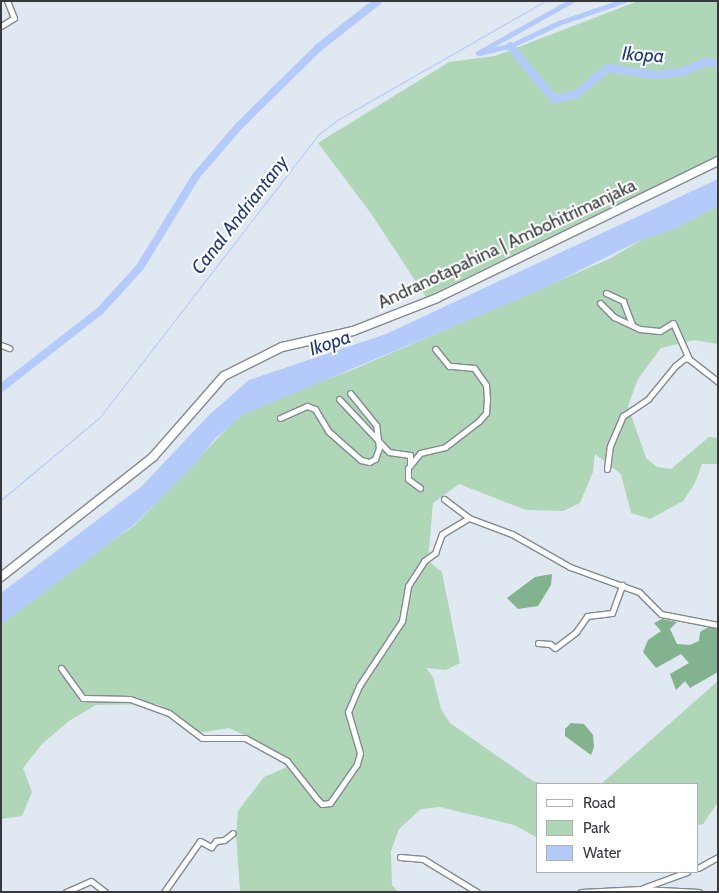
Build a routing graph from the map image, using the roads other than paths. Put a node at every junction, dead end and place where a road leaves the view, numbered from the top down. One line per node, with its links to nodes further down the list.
1 (7, 1): 2 (street)
2 (1, 26)
3 (718, 161): 21 (main road, Andranotapahina | Ambohitrimanjaka)
4 (606, 293): 6 (street)
5 (600, 303): 6 (street)
6 (632, 326): 10 (street)
7 (1, 345): 8 (street)
8 (8, 348)
9 (435, 349): 16 (street)
10 (688, 359): 11 (street); 17 (street)
11 (718, 382)
12 (350, 393): 15 (street)
13 (339, 399): 15 (street)
14 (280, 418): 15 (street)
15 (379, 442): 16 (street)
16 (410, 466): 18 (street)
17 (607, 469)
18 (420, 488)
19 (444, 499): 20 (street)
20 (468, 518): 22 (street); 25 (street)
21 (1, 577)
22 (622, 585): 23 (street); 24 (street)
23 (718, 625)
24 (538, 643)
25 (61, 668)
26 (233, 834): 34 (street)
27 (400, 856): 35 (street)
28 (718, 857): 29 (street)
29 (699, 867)
30 (684, 873): 31 (street)
31 (641, 889): 36 (street); 37 (street)
32 (66, 892): 33 (street)
33 (105, 892)
34 (164, 892)
35 (476, 892)
36 (581, 892)
37 (699, 892)

